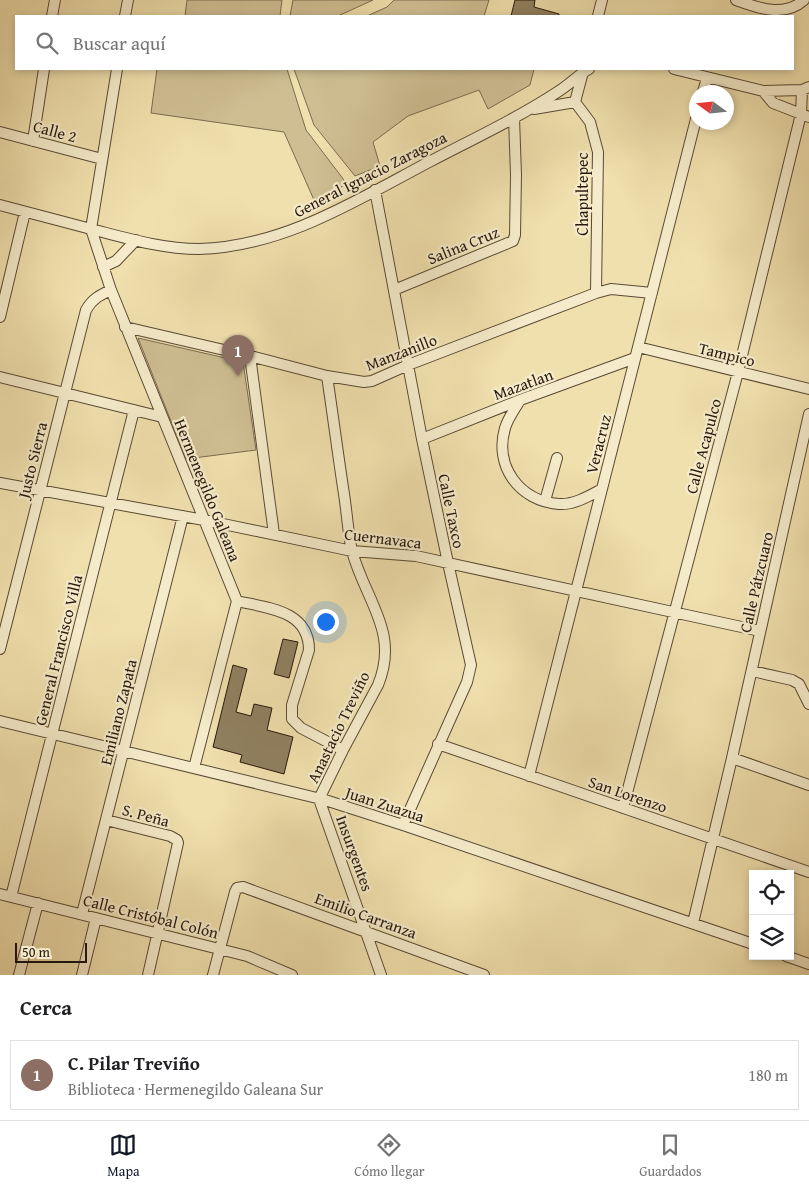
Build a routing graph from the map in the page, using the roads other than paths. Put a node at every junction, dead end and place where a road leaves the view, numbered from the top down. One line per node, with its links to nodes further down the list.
1 (55, 0): 7 (street)
2 (128, 0): 8 (street)
3 (602, 0): 9 (street)
4 (736, 0): 6 (street)
5 (804, 0): 6 (street)
6 (758, 4)
7 (52, 15)
8 (125, 15)
9 (598, 15)
10 (44, 70): 24 (street)
11 (117, 70): 25 (street)
12 (585, 70): 18 (street); 19 (street, General Ignacio Zaragoza)
13 (678, 70): 14 (street)
14 (707, 78): 15 (street); 17 (street)
15 (705, 85)
16 (806, 89): 17 (street); 20 (street, Calle Acapulco)
17 (763, 91): 20 (street)
18 (575, 102): 19 (street); 34 (street, Chapultepec)
19 (528, 110): 21 (street, General Ignacio Zaragoza)
20 (805, 115): 42 (street, Calle Acapulco)
21 (514, 118): 26 (street, General Ignacio Zaragoza); 33 (street, Salina Cruz)
22 (693, 130): 35 (street, Veracruz)
23 (0, 132): 24 (street, Calle 2)
24 (33, 141): 25 (street, Calle 2)
25 (102, 159): 29 (street)
26 (375, 190): 30 (street, General Ignacio Zaragoza); 33 (street, Calle Taxco)
27 (0, 205): 28 (street, General Ignacio Zaragoza)
28 (25, 212): 29 (street, General Ignacio Zaragoza); 36 (street)
29 (91, 229): 30 (street, General Ignacio Zaragoza); 31 (street, Hermenegildo Galeana)
30 (136, 240): 31 (street)
31 (103, 267): 32 (street, Hermenegildo Galeana)
32 (111, 290): 37 (street, Hermenegildo Galeana); 46 (street, Justo Sierra)
33 (394, 290): 41 (street, Calle Taxco)
34 (596, 293): 35 (street, Manzanillo); 41 (street, Manzanillo)
35 (652, 293): 38 (street, Veracruz)
36 (0, 317)
37 (125, 327): 39 (street, Manzanillo); 50 (street, Hermenegildo Galeana)
38 (638, 347): 40 (street, Veracruz); 42 (street, Tampico)
39 (250, 356): 43 (street, Manzanillo); 60 (street)
40 (635, 358): 47 (street, Mazatlan); 54 (street, Veracruz)
41 (408, 365): 43 (street, Manzanillo); 51 (street, Calle Taxco)
42 (738, 372): 45 (street, Tampico); 65 (street, Calle Acapulco)
43 (327, 376): 61 (street, Anastacio Treviño)
44 (0, 377): 46 (street)
45 (809, 389)
46 (64, 392): 48 (street); 55 (street, Justo Sierra)
47 (520, 400): 51 (street, Mazatlan); 56 (street)
48 (134, 410): 50 (street); 57 (street, General Francisco Villa)
49 (809, 414): 66 (street, Calle Pátzcuaro)
50 (162, 417): 59 (street, Hermenegildo Galeana)
51 (422, 438): 62 (street, Calle Taxco)
52 (557, 458): 56 (street)
53 (0, 483): 55 (street, Cuernavaca)
54 (602, 489): 56 (street); 63 (street, Veracruz)
55 (40, 491): 57 (street, Cuernavaca); 67 (street, Justo Sierra)
56 (545, 501)
57 (111, 503): 58 (street, Cuernavaca); 71 (street, General Francisco Villa)
58 (183, 516): 59 (street, Cuernavaca); 74 (street, Emiliano Zapata)
59 (204, 520): 60 (street, Cuernavaca); 64 (street, Hermenegildo Galeana)
60 (274, 534): 61 (street, Cuernavaca)
61 (352, 551): 62 (street, Cuernavaca); 73 (street, Anastacio Treviño)
62 (448, 563): 63 (street, Cuernavaca); 72 (street, Calle Taxco)
63 (575, 591): 65 (street, Cuernavaca); 77 (street, Veracruz)
64 (237, 601): 73 (street); 76 (street)
65 (674, 612): 66 (street, Cuernavaca); 80 (street, Calle Acapulco)
66 (760, 630): 68 (street, Calle Pátzcuaro)
67 (0, 649)
68 (752, 671): 69 (street); 75 (street, Calle Pátzcuaro)
69 (809, 704)
70 (0, 720): 71 (street, Juan Zuazua)
71 (52, 734): 74 (street, Juan Zuazua); 86 (street, General Francisco Villa)
72 (438, 744): 77 (street, San Lorenzo); 82 (street, Calle Taxco)
73 (343, 750): 79 (street, Anastacio Treviño)
74 (123, 752): 76 (street, Juan Zuazua); 81 (street, Emiliano Zapata)
75 (732, 758): 78 (street); 83 (street, Calle Pátzcuaro)
76 (194, 768): 79 (street, Juan Zuazua)
77 (529, 776): 80 (street, San Lorenzo)
78 (809, 785)
79 (319, 799): 82 (street, Juan Zuazua); 91 (street, Insurgentes)
80 (623, 808): 83 (street, San Lorenzo)
81 (106, 820): 88 (street, Emiliano Zapata); 92 (street, S. Peña)
82 (403, 825): 90 (street, Juan Zuazua)
83 (712, 839): 84 (street, San Lorenzo); 90 (street, Calle Pátzcuaro)
84 (809, 872)
85 (0, 894): 86 (street, Calle Cristóbal Colón)
86 (11, 897): 87 (street, Calle Cristóbal Colón)
87 (38, 903): 88 (street, Calle Cristóbal Colón); 98 (street)
88 (82, 914): 89 (street, Calle Cristóbal Colón)
89 (96, 918): 92 (street, Calle Cristóbal Colón); 99 (street)
90 (693, 923): 93 (street, Juan Zuazua)
91 (367, 931): 94 (street, Emilio Carranza); 102 (street, Insurgentes); 103 (street, Emilio Carranza)
92 (158, 933): 94 (street, Calle Cristóbal Colón); 100 (street)
93 (749, 943)
94 (220, 949): 97 (street, Calle Cristóbal Colón); 101 (street)
95 (794, 959): 96 (street)
96 (809, 964)
97 (286, 974)
98 (18, 975)
99 (82, 975)
100 (148, 975)
101 (213, 975)
102 (381, 975)
103 (484, 975)

